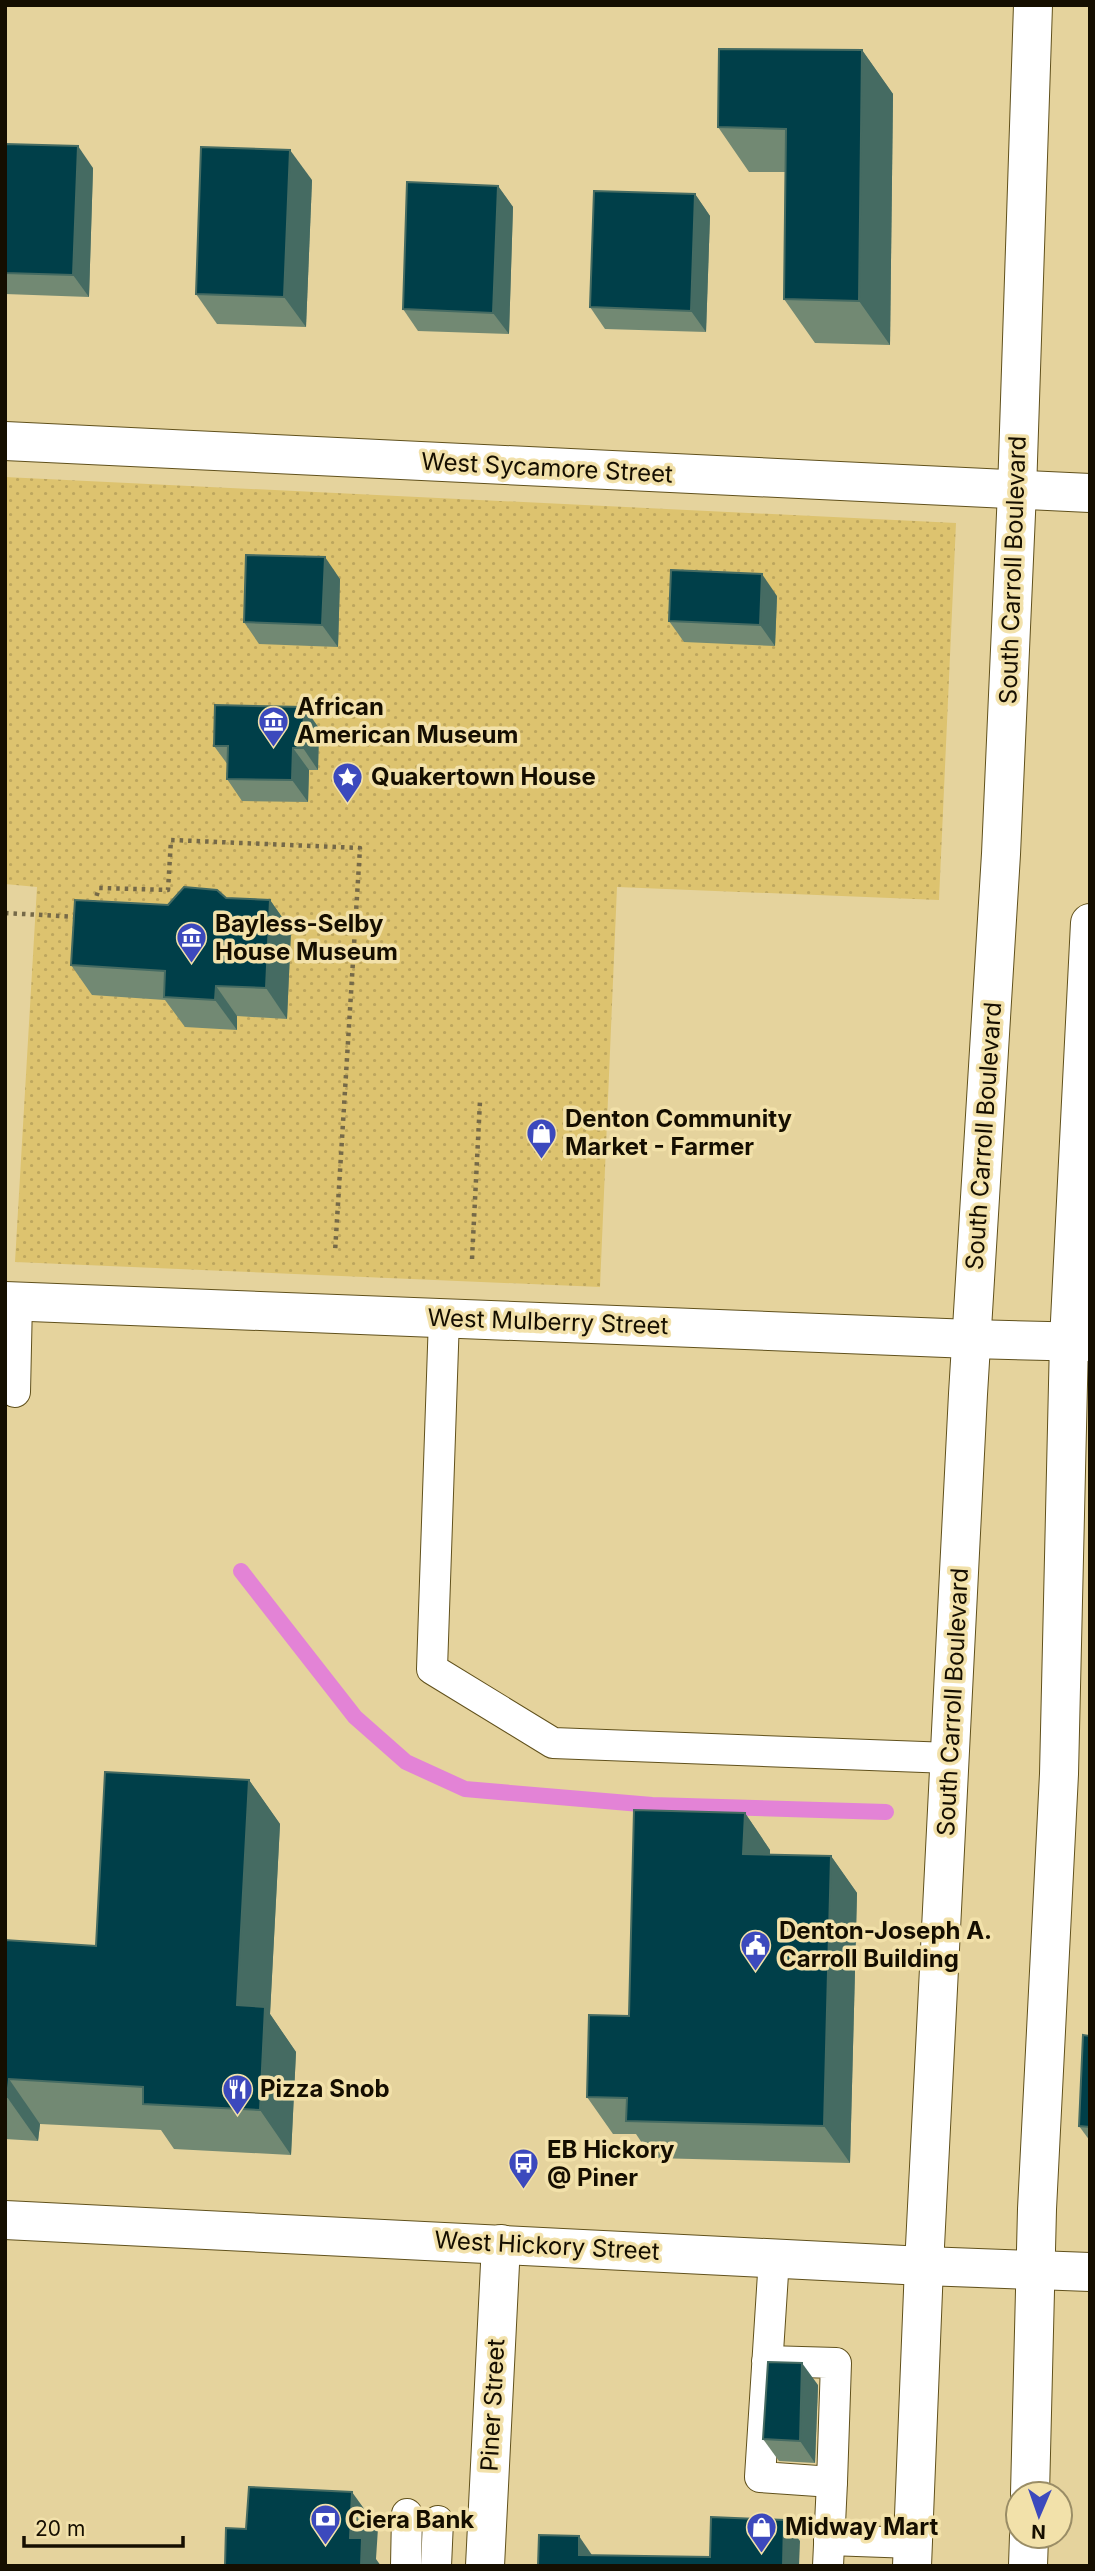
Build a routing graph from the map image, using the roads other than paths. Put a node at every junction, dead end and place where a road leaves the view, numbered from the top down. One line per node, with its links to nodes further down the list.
1 (1033, 5): 3 (main road, South Carroll Boulevard)
2 (5, 441): 3 (main road, West Sycamore Street)
3 (1017, 491): 4 (main road, West Sycamore Street); 8 (main road, South Carroll Boulevard)
4 (1090, 493)
5 (1090, 923): 9 (main road)
6 (11, 1301): 7 (main road, West Mulberry Street); 10 (lane)
7 (444, 1318): 8 (main road, West Mulberry Street); 11 (lane)
8 (971, 1339): 9 (main road, West Mulberry Street); 11 (main road, South Carroll Boulevard)
9 (1079, 1341): 16 (main road)
10 (16, 1392)
11 (950, 1758): 15 (main road, South Carroll Boulevard)
12 (5, 2220): 13 (main road, West Hickory Street)
13 (501, 2244): 14 (main road, West Hickory Street); 27 (main road, Piner Street)
14 (774, 2258): 15 (main road, West Hickory Street); 18 (lane)
15 (924, 2266): 16 (main road, West Hickory Street); 24 (main road, South Carroll Boulevard)
16 (1035, 2269): 17 (main road, West Hickory Street); 19 (main road)
17 (1090, 2272)
18 (767, 2361): 20 (lane); 20 (lane)
19 (1030, 2480)
20 (832, 2482): 23 (lane)
21 (407, 2514): 25 (lane)
22 (438, 2521): 26 (lane)
23 (829, 2553): 24 (lane)
24 (913, 2554)
25 (406, 2566)
26 (436, 2566)
27 (485, 2566)

